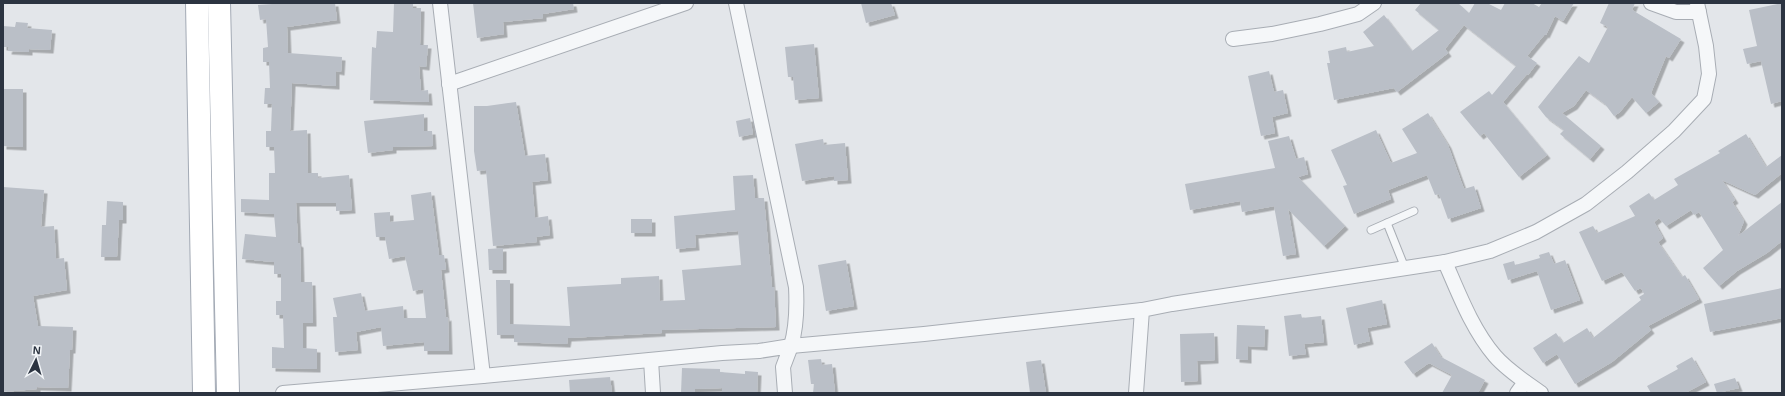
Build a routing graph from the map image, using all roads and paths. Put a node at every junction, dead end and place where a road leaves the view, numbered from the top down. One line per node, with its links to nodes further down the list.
1 (197, 3): 21 (main road)
2 (219, 3): 22 (main road)
3 (440, 3): 10 (street)
4 (686, 3): 10 (street)
5 (736, 3): 17 (street)
6 (1374, 3): 9 (street)
7 (1651, 3): 8 (street)
8 (1698, 7): 14 (street)
9 (1233, 39)
10 (449, 84): 19 (street)
11 (1414, 212): 12 (lane)
12 (1388, 223): 13 (lane); 15 (lane)
13 (1370, 230)
14 (1445, 262): 15 (street); 20 (street)
15 (1405, 268): 16 (street)
16 (1142, 310): 17 (street); 26 (street)
17 (791, 346): 18 (street); 25 (street)
18 (651, 360): 19 (street); 24 (street)
19 (483, 376): 23 (street)
20 (1521, 387): 27 (street)
21 (204, 393)
22 (228, 393)
23 (283, 393)
24 (653, 393)
25 (785, 393)
26 (1136, 393)
27 (1541, 393)

